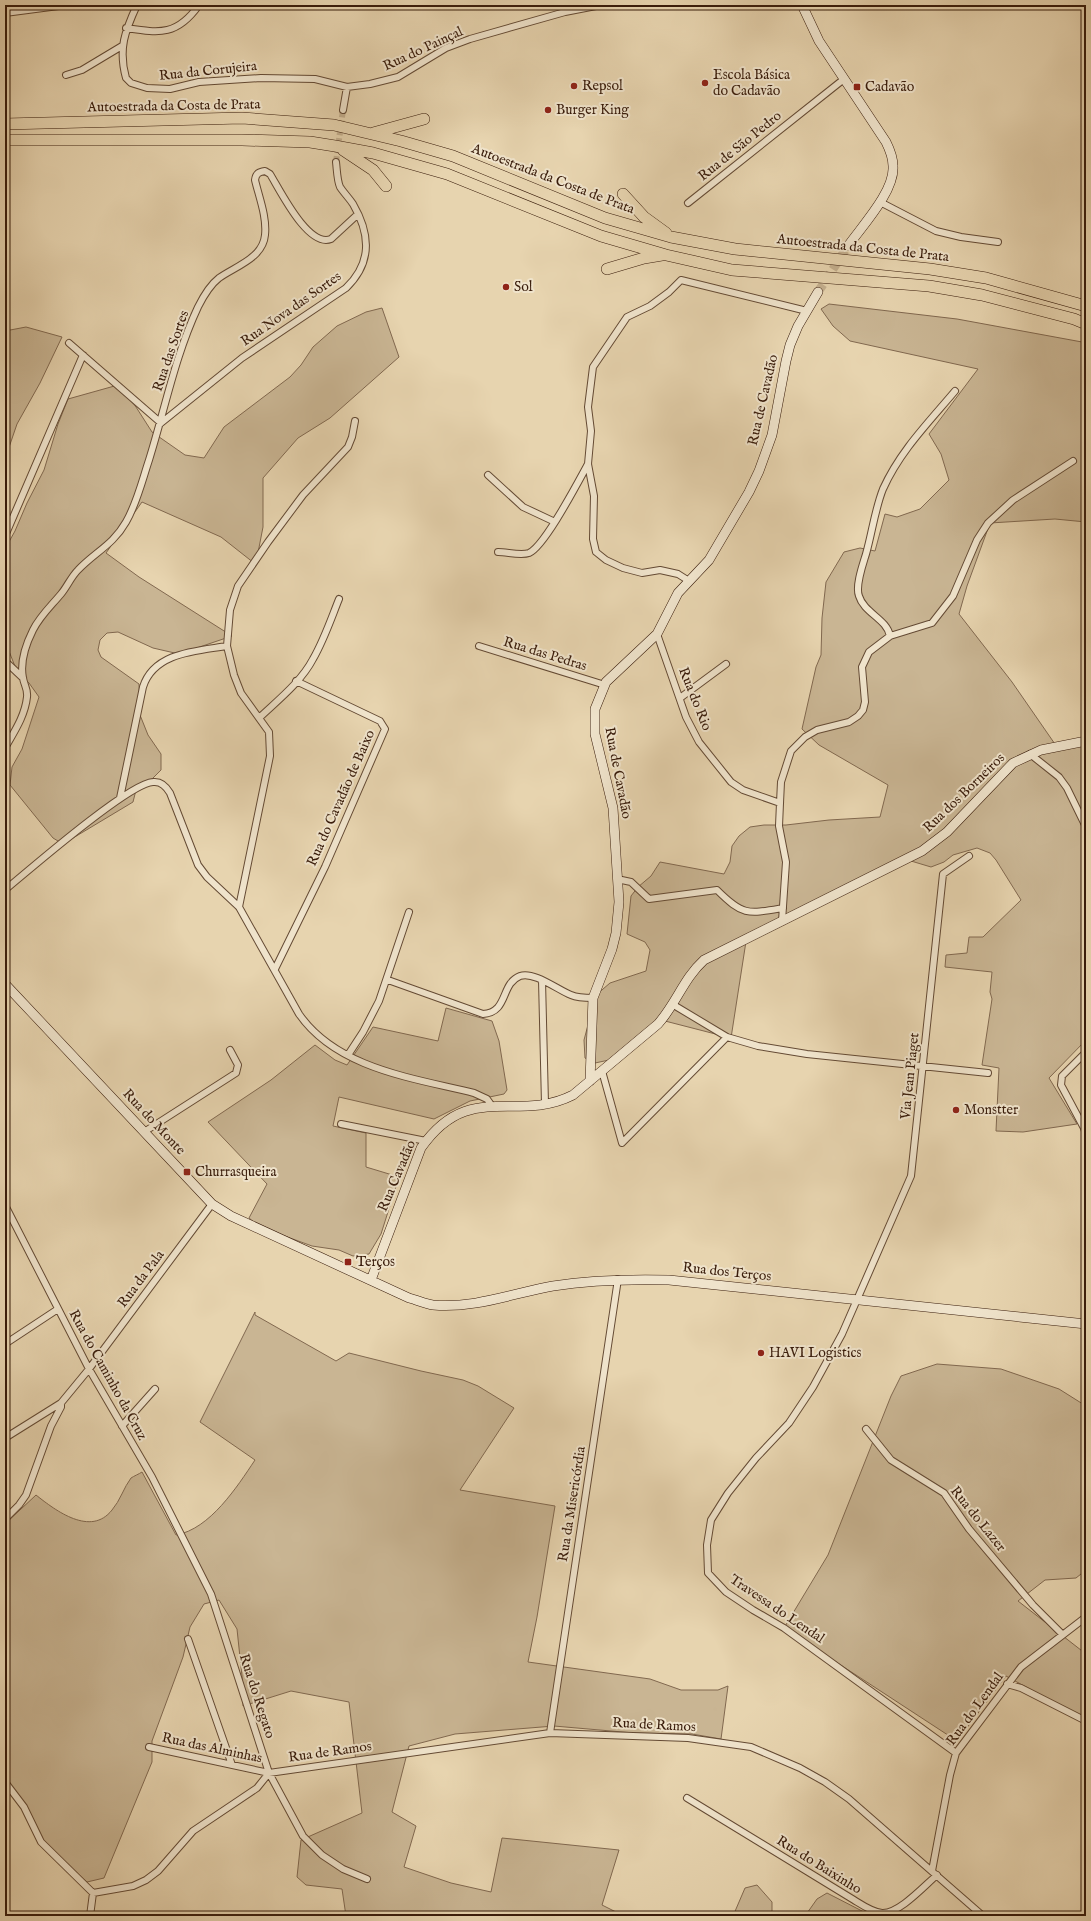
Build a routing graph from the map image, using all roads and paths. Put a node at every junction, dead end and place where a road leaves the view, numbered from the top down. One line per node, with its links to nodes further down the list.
1 (66, 5): 6 (street)
2 (137, 5): 7 (street, Rua da Corujeira)
3 (199, 5): 7 (street)
4 (601, 5): 11 (street, Rua do Painçal)
5 (802, 5): 10 (street)
6 (5, 14)
7 (126, 28): 8 (street, Rua da Corujeira)
8 (122, 46): 9 (street); 11 (street, Rua da Corujeira)
9 (66, 75)
10 (844, 79): 21 (street, Rua de São Pedro); 22 (street)
11 (347, 87): 12 (street)
12 (343, 110)
13 (424, 119): 15 (highway)
14 (5, 124): 15 (highway, Autoestrada da Costa de Prata)
15 (371, 133): 24 (highway, Autoestrada da Costa de Prata)
16 (5, 140): 17 (highway)
17 (336, 146): 19 (highway); 27 (highway)
18 (336, 162): 23 (street, Rua Nova das Sortes)
19 (386, 186)
20 (623, 194): 24 (highway)
21 (688, 202)
22 (880, 202): 25 (street); 26 (street)
23 (357, 215): 37 (street, Rua Nova das Sortes); 37 (street, Rua das Sortes)
24 (671, 237): 30 (highway, Autoestrada da Costa de Prata)
25 (998, 242)
26 (848, 246)
27 (666, 255): 28 (highway); 32 (highway)
28 (607, 269)
29 (818, 292): 31 (street, Rua de Cavadão)
30 (1086, 306)
31 (807, 311): 39 (street); 44 (street, Rua de Cavadão)
32 (1086, 324)
33 (70, 343): 34 (street)
34 (83, 355): 37 (street); 42 (street)
35 (955, 391): 47 (street)
36 (355, 421): 48 (street)
37 (161, 423): 52 (street)
38 (1073, 461): 47 (street)
39 (588, 464): 41 (street); 44 (street)
40 (488, 475): 41 (street)
41 (555, 522): 43 (street)
42 (5, 536)
43 (498, 552)
44 (689, 581): 46 (street, Rua de Cavadão)
45 (339, 599): 53 (street)
46 (657, 634): 54 (street, Rua de Cavadão); 55 (street, Rua do Rio)
47 (890, 636): 61 (street)
48 (227, 646): 56 (street); 60 (street)
49 (479, 646): 54 (street, Rua das Pedras)
50 (5, 661): 52 (street)
51 (726, 664): 55 (street)
52 (23, 678): 58 (street)
53 (296, 681): 56 (street); 70 (street, Rua do Cavadão de Baixo)
54 (605, 684): 64 (street, Rua de Cavadão)
55 (680, 698): 61 (street, Rua do Rio)
56 (259, 718): 66 (street)
57 (1086, 741): 59 (street, Rua dos Borneiros)
58 (5, 748)
59 (1030, 754): 62 (street); 69 (street, Rua dos Borneiros)
60 (120, 798): 65 (street); 66 (street)
61 (780, 803): 67 (street)
62 (1086, 827)
63 (969, 856): 80 (street, Via Jean Piaget)
64 (617, 879): 67 (street); 74 (street, Rua de Cavadão)
65 (5, 890)
66 (239, 907): 70 (street)
67 (783, 908): 69 (street)
68 (408, 912): 71 (street)
69 (782, 921): 75 (street, Rua dos Borneiros)
70 (274, 969): 79 (street)
71 (388, 980): 72 (street); 79 (street)
72 (542, 980): 74 (street); 84 (street)
73 (5, 984): 88 (street, Rua do Monte)
74 (593, 998): 83 (street, Rua de Cavadão)
75 (672, 1004): 76 (street); 81 (street, Rua Cavadão)
76 (726, 1038): 80 (street); 81 (street)
77 (230, 1050): 88 (street)
78 (1086, 1052): 87 (street)
79 (348, 1055): 85 (street)
80 (924, 1066): 82 (street); 95 (street, Via Jean Piaget)
81 (602, 1071): 83 (street, Rua Cavadão)
82 (988, 1073)
83 (590, 1081): 84 (street, Rua Cavadão)
84 (545, 1104): 85 (street, Rua Cavadão)
85 (492, 1106): 90 (street, Rua Cavadão)
86 (341, 1124): 90 (street)
87 (1085, 1128): 89 (street)
88 (144, 1132): 91 (street, Rua do Monte)
89 (1086, 1136)
90 (426, 1142): 94 (street, Rua Cavadão)
91 (212, 1204): 94 (street, Rua do Monte); 99 (street, Rua da Pala)
92 (5, 1205): 96 (street, Rua do Caminho da Cruz)
93 (618, 1279): 94 (street, Rua dos Terços); 95 (street, Rua dos Terços); 112 (street, Rua da Misericórdia)
94 (371, 1280)
95 (858, 1300): 97 (street, Rua dos Terços); 114 (street, Travessa do Lendal)
96 (58, 1309): 98 (street); 99 (street, Rua do Caminho da Cruz)
97 (1086, 1324)
98 (5, 1344)
99 (89, 1369): 101 (street, Rua da Pala); 102 (street, Rua do Caminho da Cruz)
100 (155, 1389): 102 (street)
101 (61, 1403): 104 (street); 105 (street)
102 (122, 1426): 106 (street, Rua do Caminho da Cruz)
103 (866, 1429): 108 (street, Rua do Lazer)
104 (5, 1438)
105 (5, 1519)
106 (191, 1555): 116 (street, Rua do Regato)
107 (1086, 1617): 108 (street, Rua do Lendal)
108 (1063, 1635): 110 (street, Rua do Lendal)
109 (188, 1639): 115 (street)
110 (1007, 1684): 111 (street); 114 (street, Rua do Lendal)
111 (1086, 1722)
112 (550, 1733): 116 (street, Rua de Ramos); 119 (street, Rua de Ramos)
113 (149, 1746): 115 (street, Rua das Alminhas)
114 (956, 1753): 119 (street, Rua do Lendal)
115 (232, 1765): 116 (street, Rua das Alminhas)
116 (269, 1773): 120 (street, Rua do Regato); 121 (street)
117 (5, 1782): 121 (street)
118 (687, 1798): 119 (street, Rua do Baixinho)
119 (934, 1873): 123 (street, Rua de Ramos)
120 (367, 1879)
121 (93, 1893): 122 (street)
122 (90, 1916)
123 (983, 1916)

